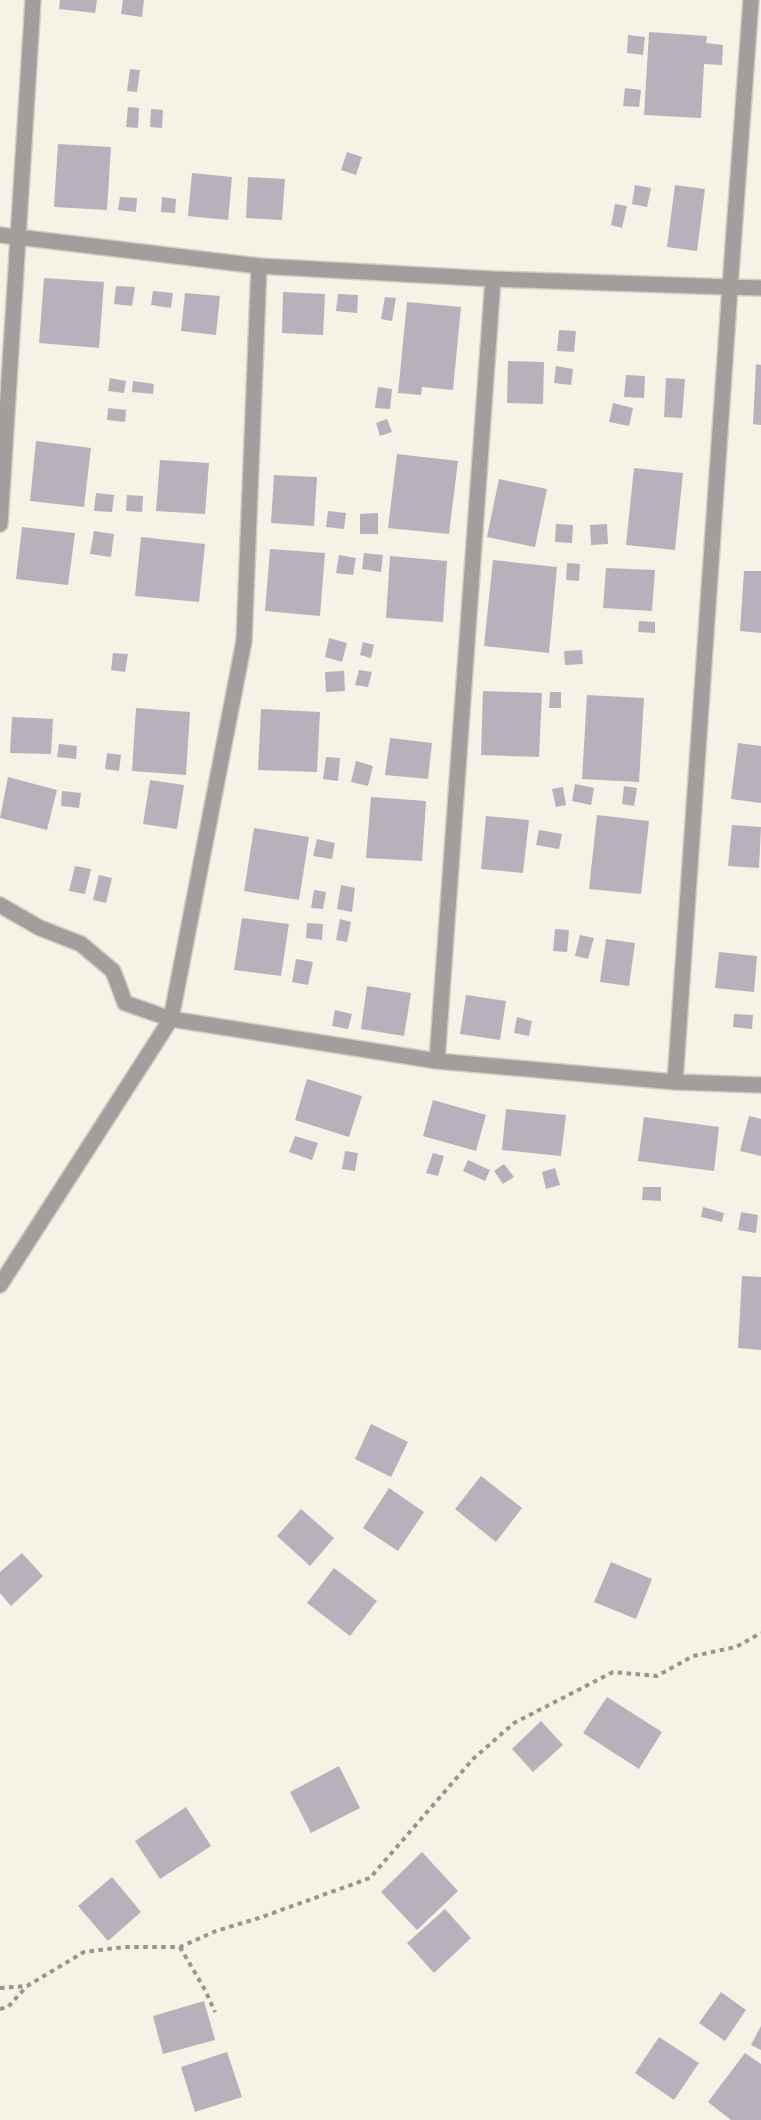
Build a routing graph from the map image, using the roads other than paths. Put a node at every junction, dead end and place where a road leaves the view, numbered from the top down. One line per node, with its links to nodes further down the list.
1 (33, 0): 4 (street)
2 (751, 0): 7 (street)
3 (0, 235): 4 (street)
4 (18, 236): 5 (street); 9 (street)
5 (259, 266): 6 (street); 11 (street)
6 (493, 279): 7 (street); 12 (street)
7 (730, 287): 8 (street); 13 (street)
8 (761, 288)
9 (0, 524)
10 (0, 906): 11 (street)
11 (171, 1018): 12 (street); 15 (street)
12 (437, 1061): 13 (street)
13 (675, 1082): 14 (street)
14 (761, 1085)
15 (0, 1286)

